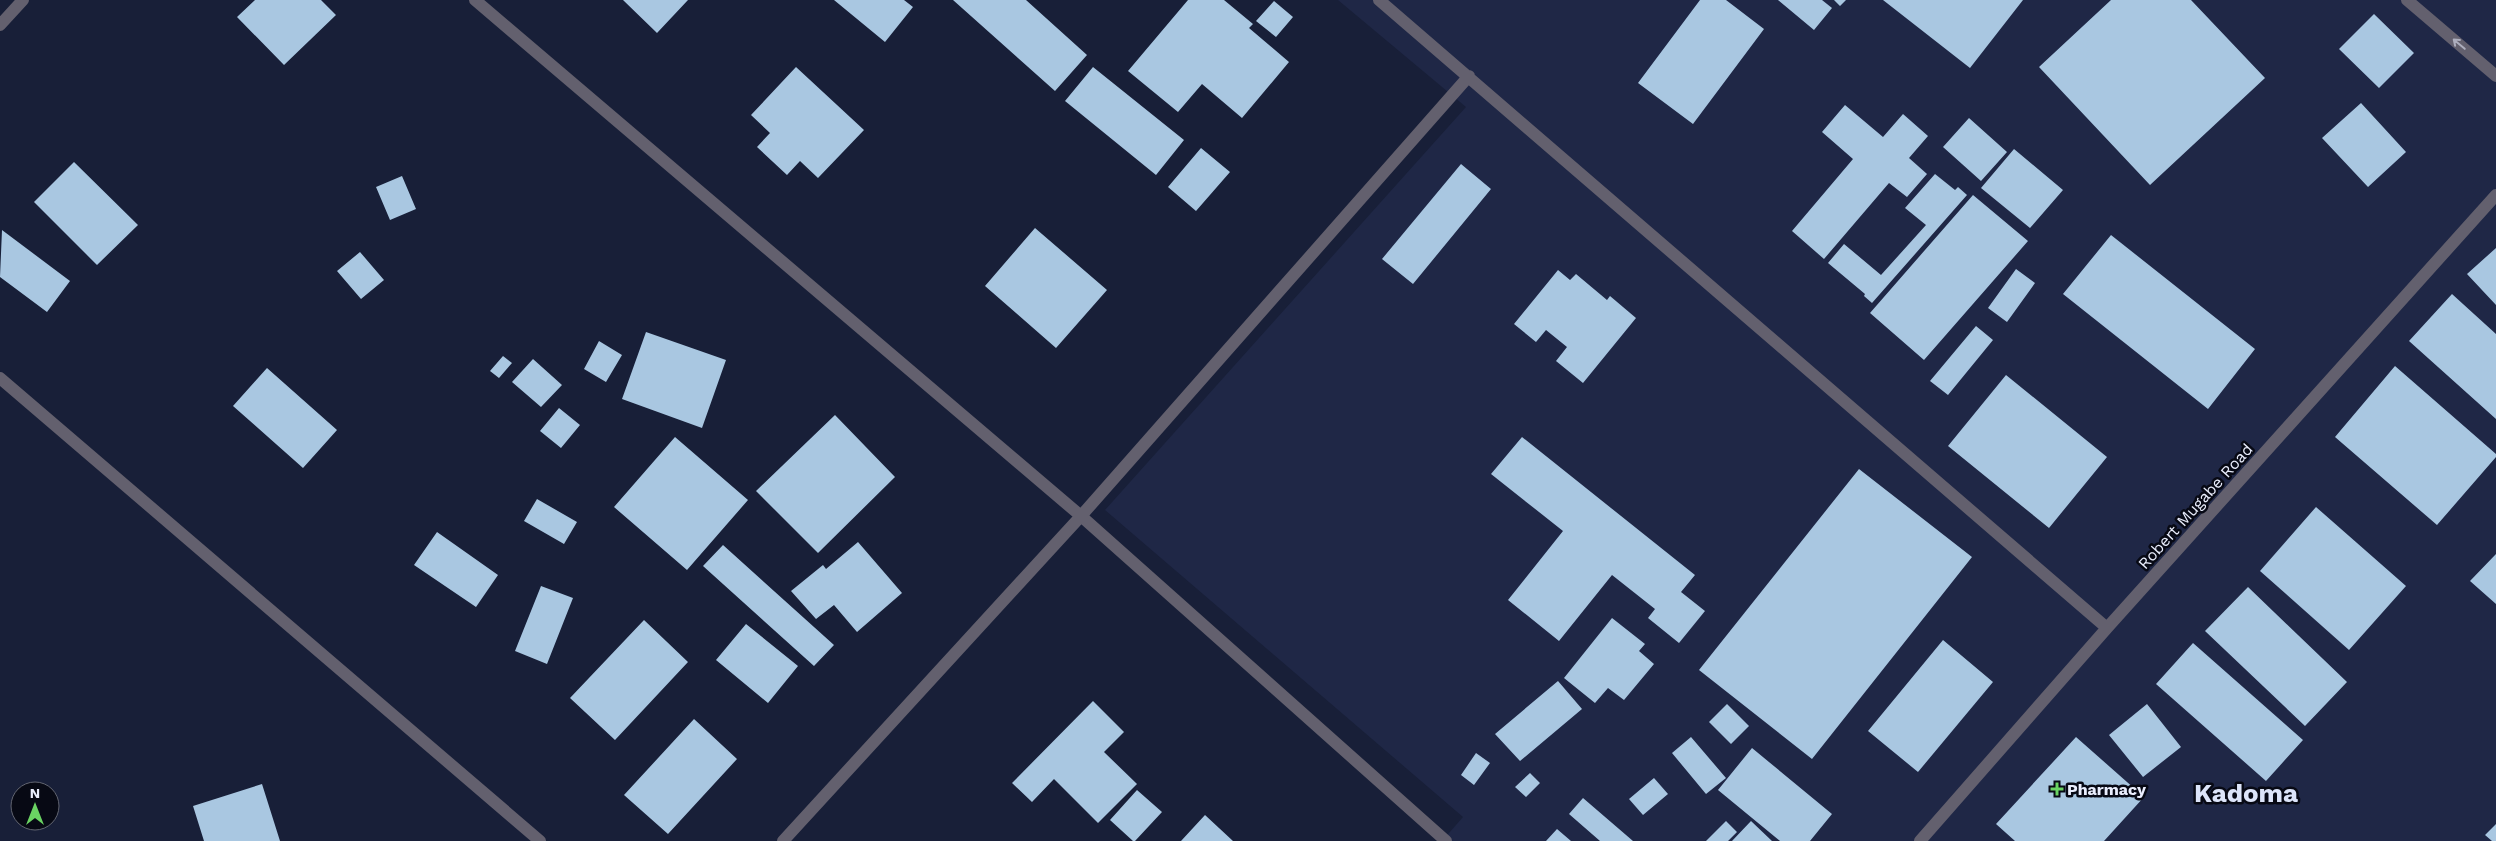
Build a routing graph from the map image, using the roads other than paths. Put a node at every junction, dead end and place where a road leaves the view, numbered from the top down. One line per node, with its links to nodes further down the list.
1 (22, 0): 5 (street)
2 (476, 0): 10 (street)
3 (1379, 0): 6 (street)
4 (2407, 0): 7 (street, one-way to 4)
5 (0, 25)
6 (1469, 76): 10 (street); 11 (street)
7 (2496, 76)
8 (2496, 196): 11 (street, Robert Mugabe Road)
9 (0, 378): 12 (street)
10 (1081, 516): 13 (street); 14 (street)
11 (2107, 628): 15 (street, Robert Mugabe Road)
12 (540, 841)
13 (783, 841)
14 (1446, 841)
15 (1920, 841)

